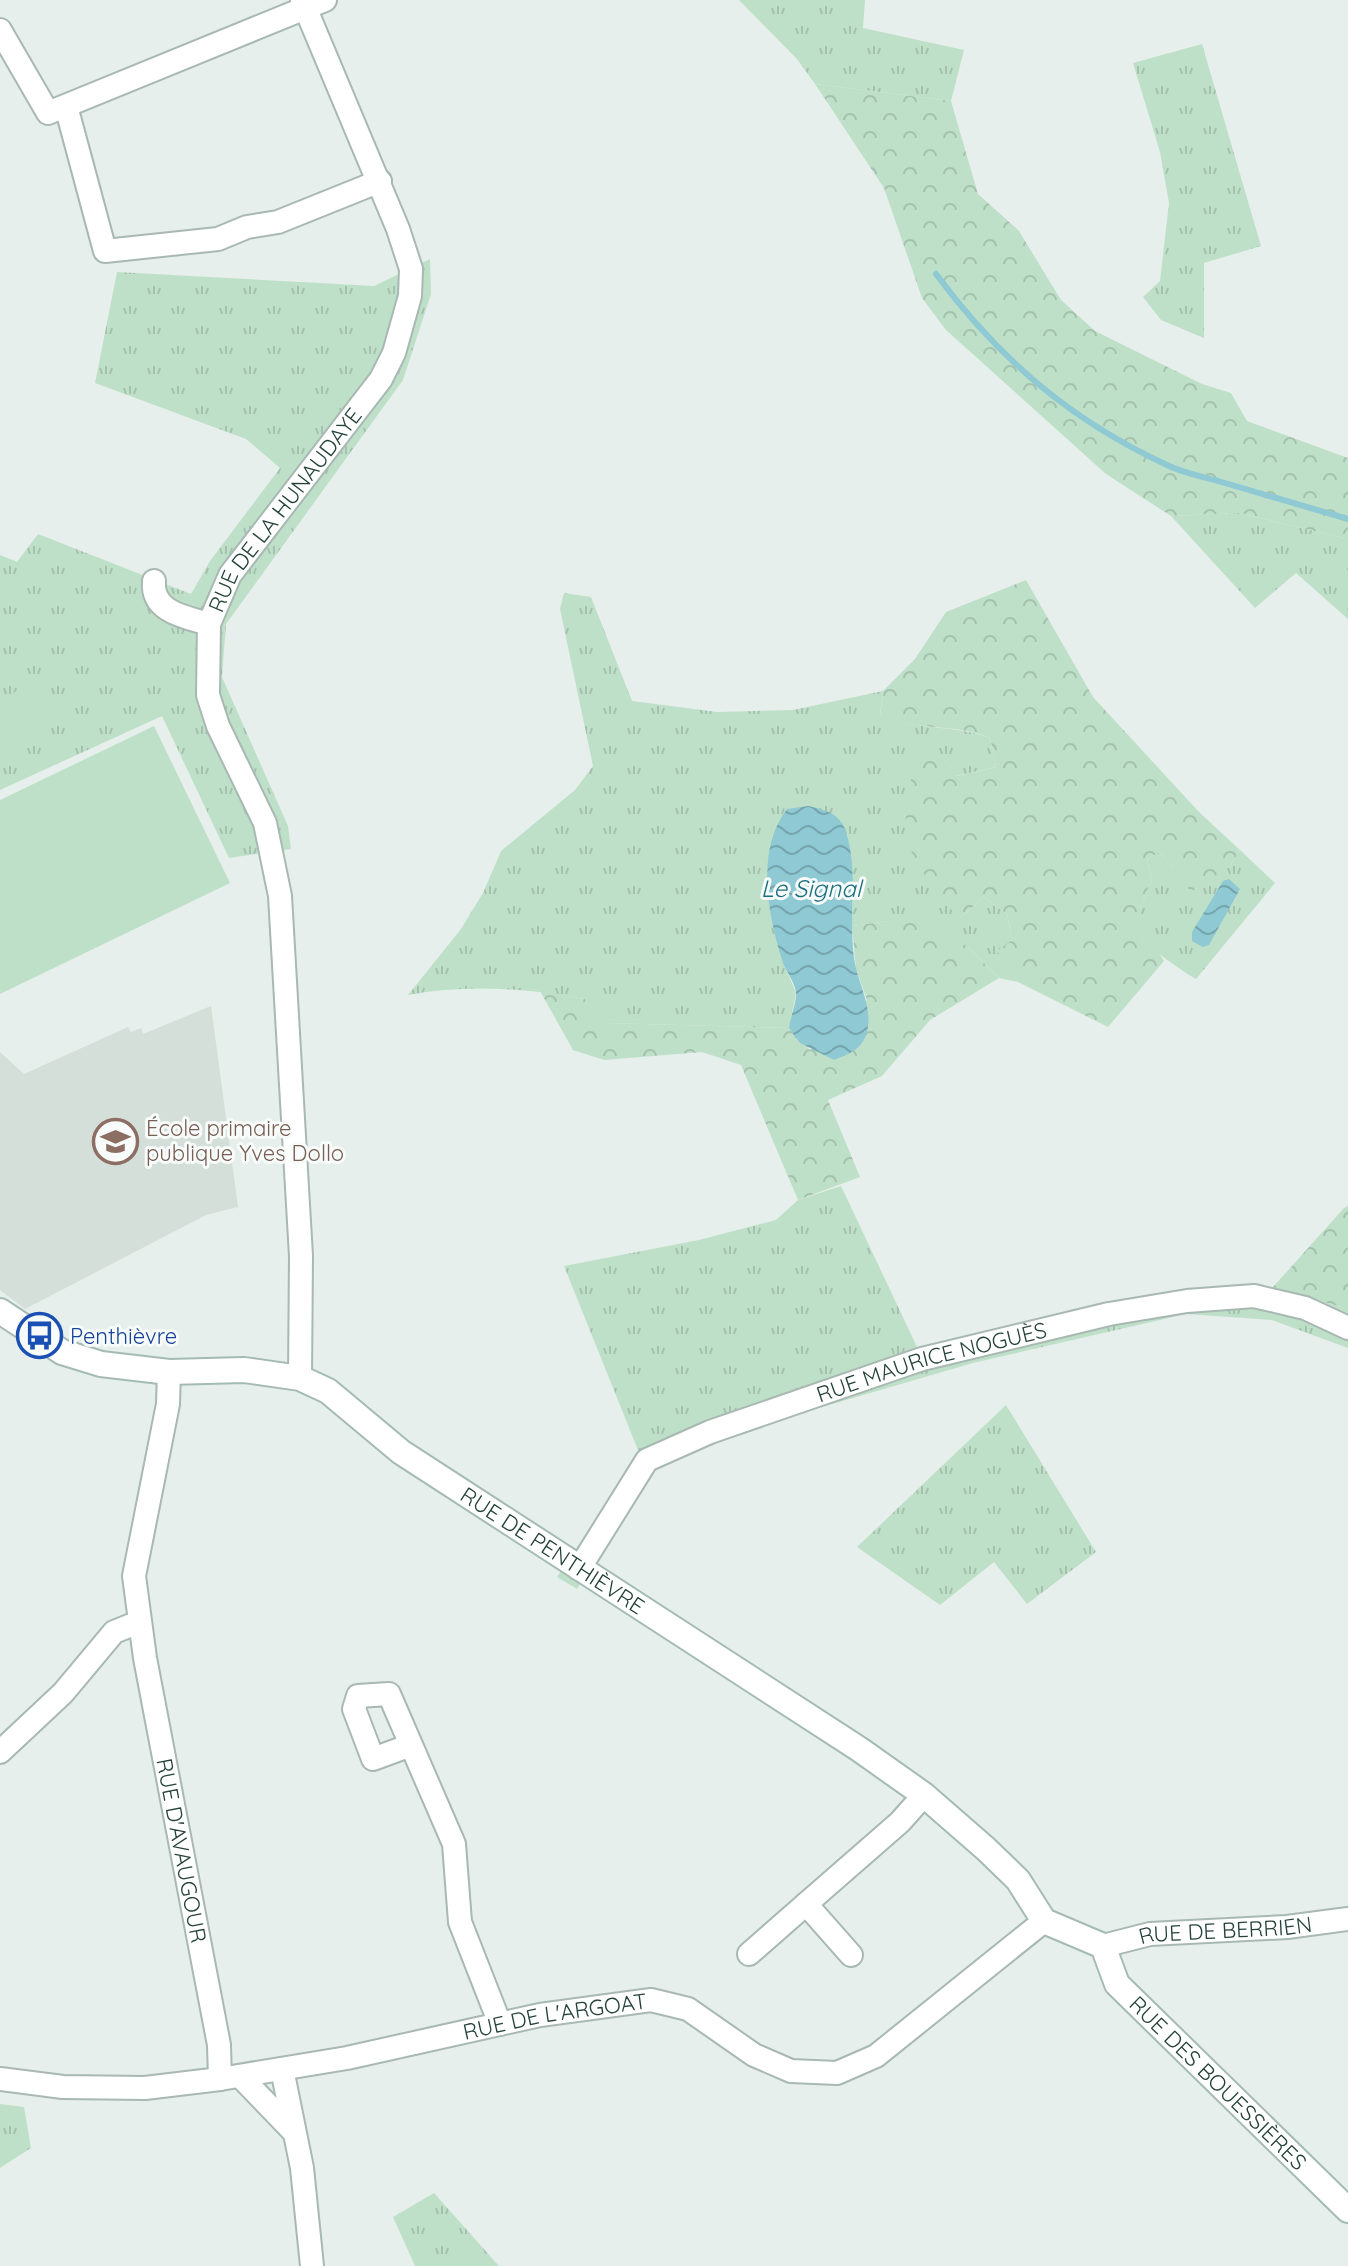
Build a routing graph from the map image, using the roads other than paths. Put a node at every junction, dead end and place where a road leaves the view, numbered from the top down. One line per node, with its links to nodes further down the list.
1 (311, 3): 3 (street); 4 (street, RUE DE LA HUNAUDAYE)
2 (0, 30): 3 (street)
3 (66, 106): 4 (street)
4 (380, 181): 6 (street, RUE DE LA HUNAUDAYE)
5 (154, 581): 6 (street)
6 (209, 624): 10 (street, RUE DE LA HUNAUDAYE)
7 (0, 1311): 9 (street, RUE DE PENTHIÈVRE)
8 (1348, 1328): 11 (street, RUE MAURICE NOGUÈS)
9 (169, 1372): 10 (street, RUE DE PENTHIÈVRE); 12 (street, RUE D'AVAUGOUR)
10 (300, 1378): 11 (street, RUE DE PENTHIÈVRE)
11 (579, 1569): 15 (street, RUE DE PENTHIÈVRE)
12 (139, 1622): 14 (street); 24 (street, RUE D'AVAUGOUR)
13 (411, 1745): 22 (street)
14 (0, 1752)
15 (924, 1795): 16 (street); 18 (street, RUE DE PENTHIÈVRE)
16 (806, 1904): 20 (street); 21 (street)
17 (1348, 1919): 19 (street, RUE DE BERRIEN)
18 (1044, 1921): 19 (street); 22 (street, RUE DE L'ARGOAT)
19 (1103, 1946): 27 (street, RUE DES BOUESSIÈRES)
20 (749, 1954)
21 (851, 1955)
22 (500, 2024): 23 (street, RUE DE L'ARGOAT)
23 (282, 2069): 24 (street, RUE DE L'ARGOAT); 26 (street)
24 (230, 2078): 25 (street, RUE DE L'ARGOAT); 26 (street)
25 (0, 2079)
26 (293, 2132): 28 (street)
27 (1348, 2210)
28 (312, 2266)

